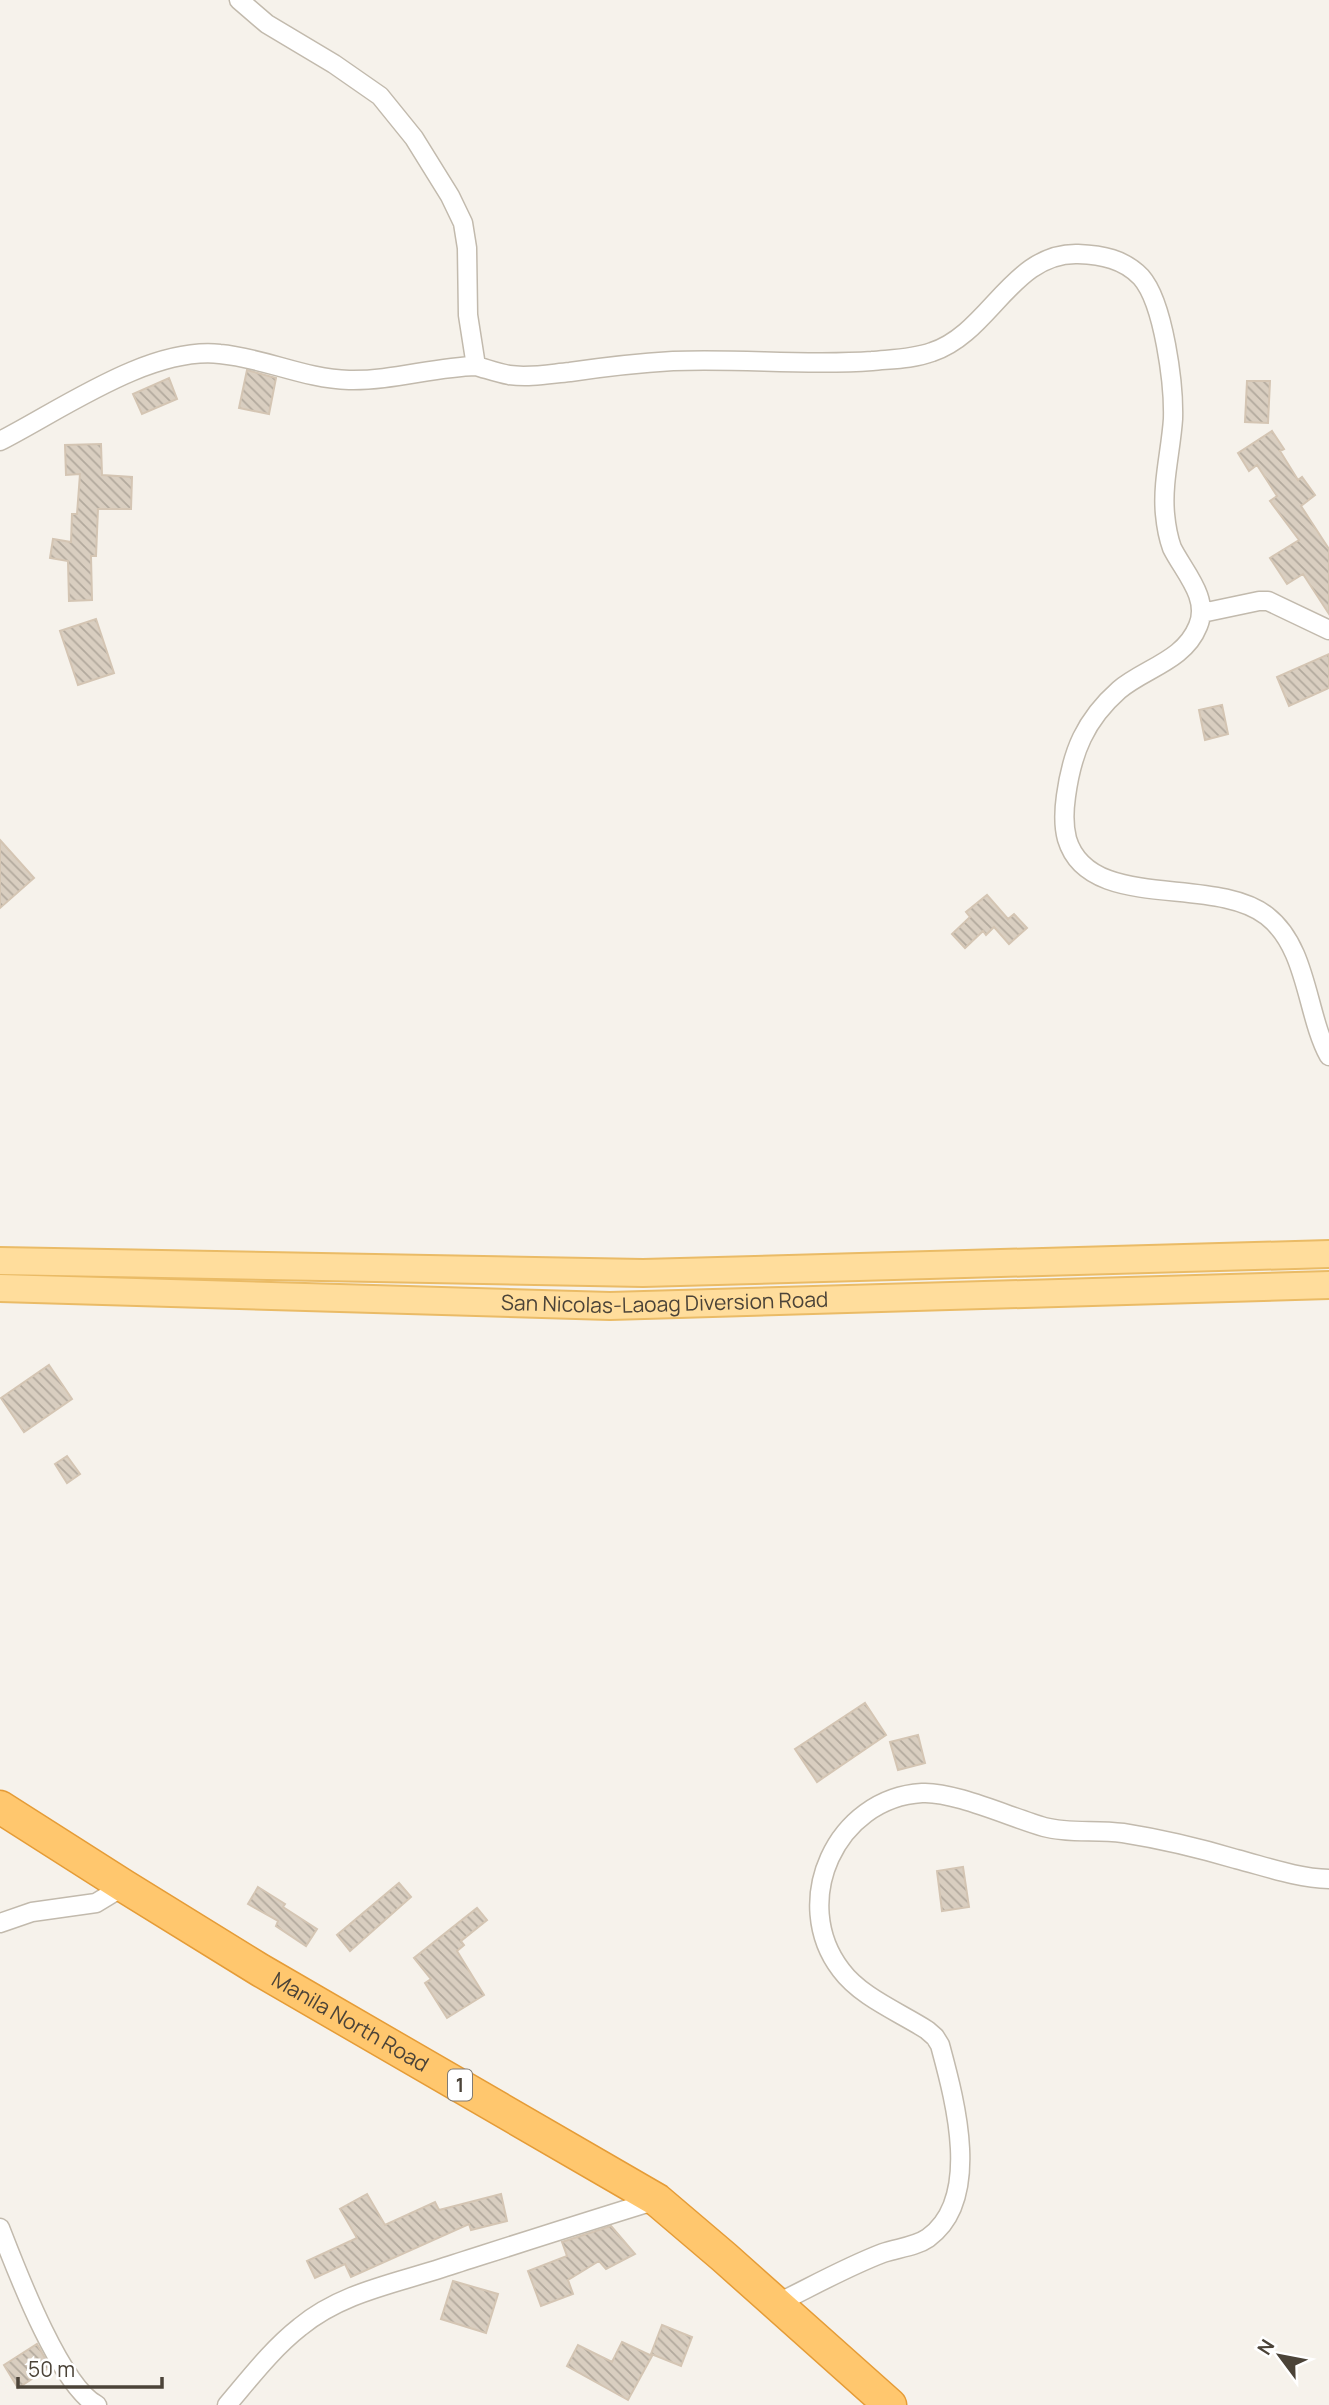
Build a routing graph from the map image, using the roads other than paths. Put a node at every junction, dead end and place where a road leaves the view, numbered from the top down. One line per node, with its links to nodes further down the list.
1 (239, 0): 2 (street)
2 (476, 366): 3 (street); 4 (street)
3 (0, 441)
4 (1202, 613): 5 (street); 6 (street)
5 (1329, 630)
6 (1329, 1056)
7 (1329, 1254): 8 (main road, San Nicolas-Laoag Diversion Road)
8 (0, 1261)
9 (1329, 1285): 10 (main road, San Nicolas-Laoag Diversion Road)
10 (0, 1287)
11 (0, 1807): 13 (highway, Manila North Road / 1)
12 (1329, 1879): 17 (street)
13 (124, 1886): 14 (street); 15 (highway, Manila North Road / 1)
14 (0, 1923)
15 (657, 2200): 17 (highway, Manila North Road / 1); 19 (street)
16 (0, 2228): 18 (street)
17 (776, 2304): 20 (highway, Manila North Road / 1)
18 (97, 2405)
19 (227, 2405)
20 (890, 2405)

